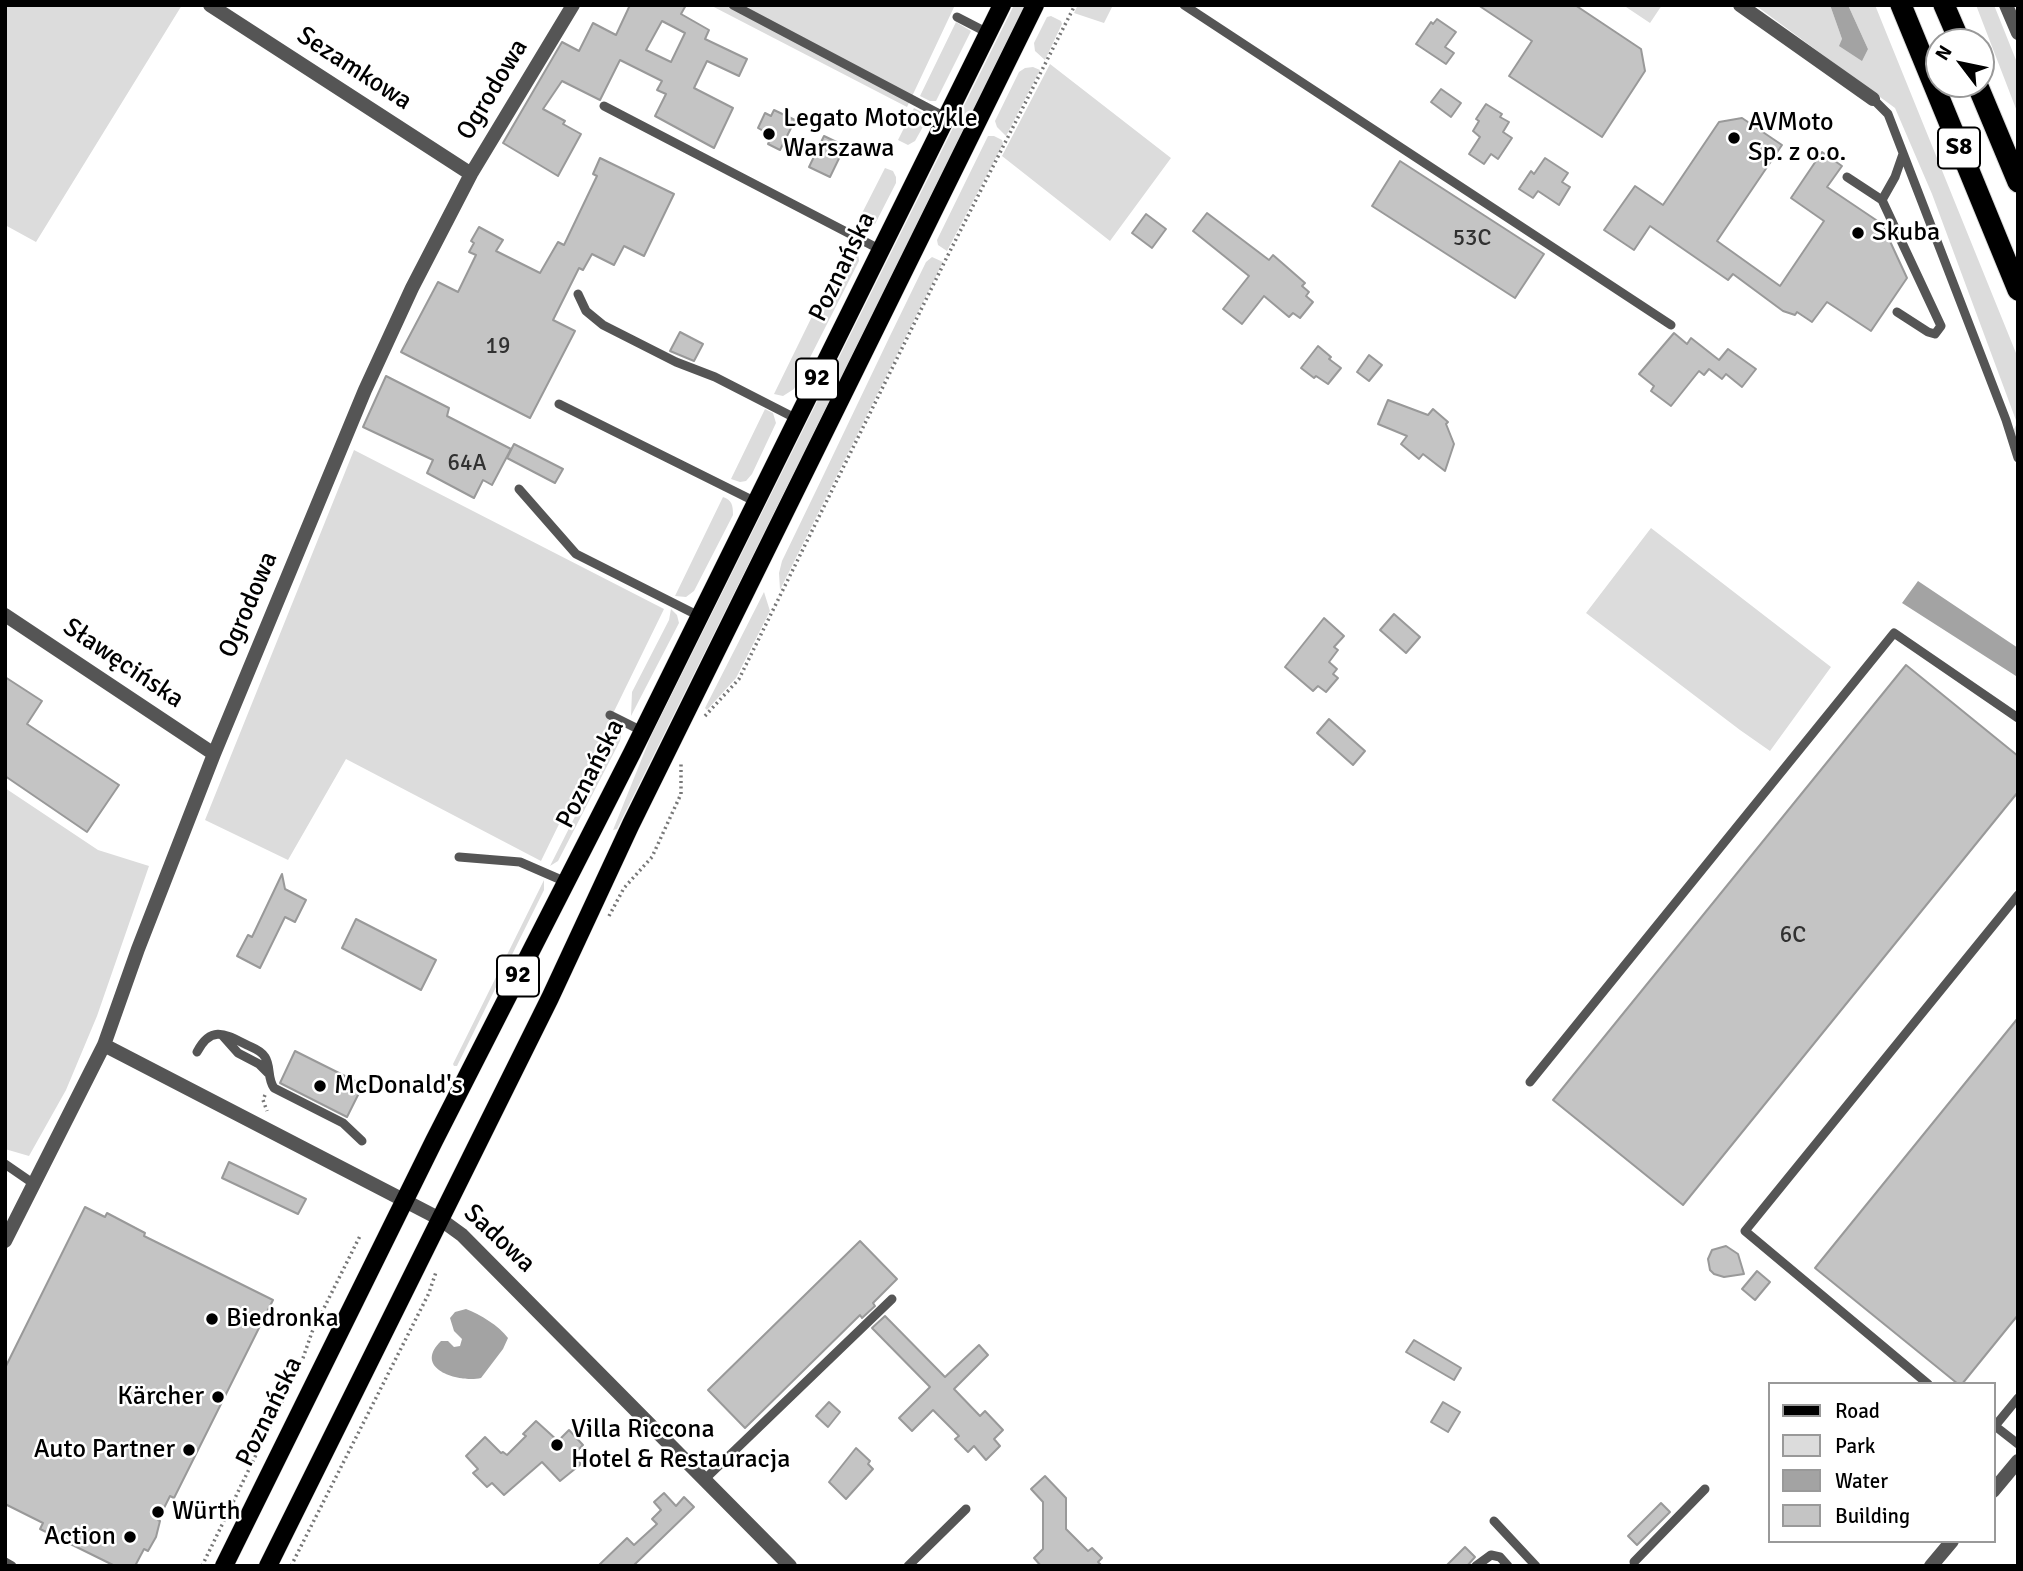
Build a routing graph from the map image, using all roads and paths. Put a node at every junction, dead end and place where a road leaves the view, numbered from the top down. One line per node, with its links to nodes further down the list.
1 (210, 5): 21 (street, Sezamkowa)
2 (573, 5): 21 (street, Ogrodowa)
3 (733, 5): 19 (lane)
4 (1002, 5): 14 (main road, Poznańska / 92)
5 (1035, 5): 54 (main road, 92)
6 (1075, 5): 38 (path)
7 (1184, 5): 29 (lane)
8 (1741, 5): 17 (street)
9 (1901, 5): 26 (highway, S8)
10 (1944, 5): 13 (highway)
11 (2006, 5): 15 (street)
12 (957, 17): 14 (lane)
13 (1953, 28)
14 (988, 33): 19 (main road, Poznańska / 92)
15 (2018, 33)
16 (1983, 98): 23 (highway, S8)
17 (1873, 100): 20 (lane)
18 (604, 106): 25 (lane)
19 (947, 118): 25 (main road, Poznańska / 92)
20 (1903, 154): 24 (lane); 32 (lane)
21 (471, 174): 41 (street, Ogrodowa)
22 (1847, 177): 24 (lane)
23 (2018, 182)
24 (1882, 200): 28 (lane)
25 (881, 250): 31 (main road, Poznańska / 92)
26 (2018, 290)
27 (578, 294): 31 (lane)
28 (1897, 312)
29 (1671, 325)
30 (559, 404): 34 (lane)
31 (797, 419): 34 (main road, Poznańska / 92)
32 (2018, 458)
33 (519, 489): 36 (lane)
34 (756, 502): 36 (main road, Poznańska / 92)
35 (5, 615): 41 (street, Sławęcińska)
36 (699, 616): 40 (main road, Poznańska / 92)
37 (610, 715): 40 (lane)
38 (703, 718)
39 (2018, 718): 49 (lane)
40 (642, 731): 44 (main road, Poznańska / 92)
41 (214, 754): 47 (street, Ogrodowa)
42 (681, 759): 46 (path)
43 (459, 857): 44 (lane)
44 (566, 882): 53 (main road, Poznańska / 92)
45 (2018, 895): 59 (lane)
46 (606, 923)
47 (104, 1045): 52 (street, Ogrodowa); 53 (street, Sadowa)
48 (197, 1052): 50 (lane)
49 (1530, 1082)
50 (362, 1142)
51 (5, 1164): 52 (lane)
52 (34, 1184): 56 (street, Ogrodowa)
53 (405, 1200): 54 (street, Sadowa); 75 (main road, Poznańska / 92)
54 (440, 1219): 65 (street, Sadowa); 76 (main road, 92)
55 (361, 1234): 74 (path)
56 (5, 1241)
57 (436, 1272): 77 (path)
58 (892, 1299): 65 (lane)
59 (1925, 1382)
60 (2018, 1398): 61 (lane)
61 (1995, 1425)
62 (1995, 1427): 63 (lane)
63 (2018, 1444)
64 (2018, 1461): 67 (street)
65 (705, 1479): 78 (street, Sadowa)
66 (1705, 1489): 72 (lane)
67 (1995, 1489)
68 (966, 1509): 79 (lane)
69 (1494, 1521): 82 (lane)
70 (1950, 1543): 83 (street)
71 (5, 1562): 73 (lane)
72 (1634, 1565)
73 (12, 1566)
74 (202, 1566)
75 (224, 1566)
76 (268, 1566)
77 (292, 1566)
78 (790, 1566)
79 (908, 1566)
80 (1476, 1566): 81 (lane)
81 (1508, 1566)
82 (1536, 1566)
83 (1931, 1566)

